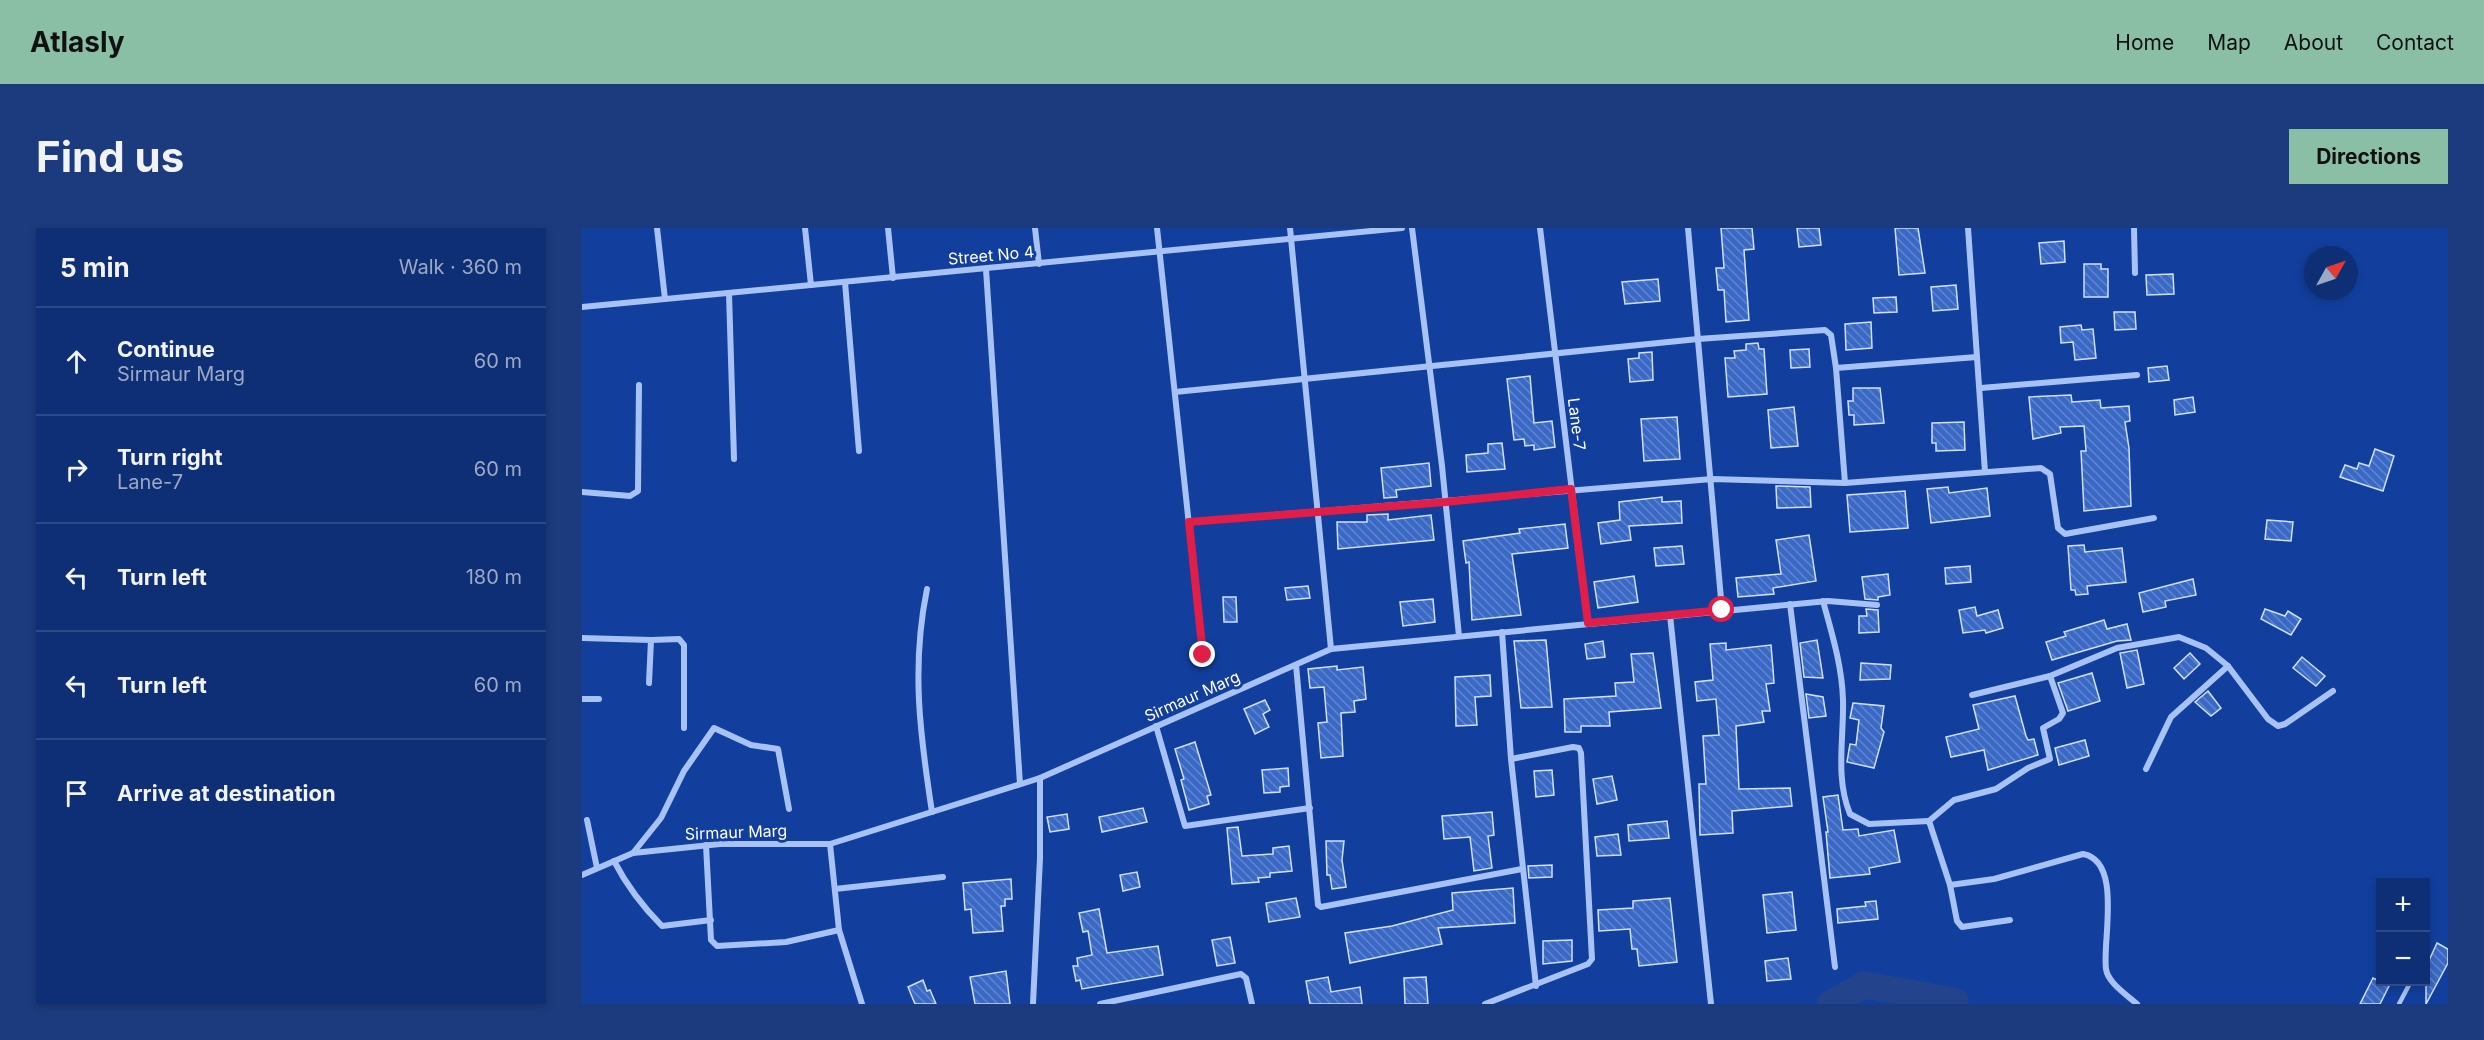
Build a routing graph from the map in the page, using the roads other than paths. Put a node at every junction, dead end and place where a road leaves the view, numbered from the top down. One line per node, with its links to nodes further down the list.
1 (657, 228): 22 (street)
2 (805, 228): 20 (street)
3 (888, 228): 18 (street)
4 (1035, 228): 15 (street)
5 (1157, 228): 14 (street)
6 (1290, 228): 13 (street)
7 (1402, 228): 13 (street, Street No 4)
8 (1412, 228): 27 (street)
9 (1540, 228): 25 (street, Lane-7)
10 (1688, 228): 24 (street)
11 (1968, 228): 26 (street)
12 (2134, 228): 17 (street)
13 (1291, 240): 14 (street, Street No 4); 30 (street)
14 (1159, 252): 15 (street, Street No 4); 33 (street)
15 (1039, 264): 16 (street, Street No 4)
16 (986, 269): 18 (street, Street No 4); 71 (street)
17 (2135, 273)
18 (893, 278): 19 (street, Street No 4)
19 (845, 282): 20 (street, Street No 4); 34 (street)
20 (811, 285): 21 (street, Street No 4)
21 (729, 293): 22 (street, Street No 4); 35 (street)
22 (665, 299): 23 (street, Street No 4)
23 (582, 307)
24 (1698, 339): 25 (street); 28 (street); 37 (street)
25 (1554, 353): 27 (street); 39 (street, Lane-7)
26 (1977, 357): 28 (street); 32 (street)
27 (1429, 367): 30 (street); 41 (street)
28 (1836, 368): 38 (street)
29 (2138, 375): 32 (street)
30 (1306, 379): 33 (street); 42 (street)
31 (639, 385): 40 (street)
32 (1981, 388): 36 (street)
33 (1175, 392): 44 (street)
34 (859, 451)
35 (734, 459)
36 (1985, 472): 38 (street); 43 (street)
37 (1712, 479): 38 (street); 39 (street); 49 (street)
38 (1845, 483)
39 (1571, 489): 41 (street); 51 (street, Lane-7)
40 (582, 492)
41 (1446, 502): 42 (street); 53 (street)
42 (1318, 512): 44 (street); 56 (street)
43 (2154, 518)
44 (1189, 522): 57 (street)
45 (927, 588): 74 (street)
46 (1826, 601): 47 (street, Sirmaur Marg); 48 (street, Sirmaur Marg); 76 (street)
47 (1790, 604): 49 (street, Sirmaur Marg); 90 (street)
48 (1877, 604)
49 (1722, 610): 50 (street, Sirmaur Marg)
50 (1670, 615): 51 (street, Sirmaur Marg); 98 (street)
51 (1588, 623): 52 (street, Sirmaur Marg)
52 (1502, 632): 53 (street, Sirmaur Marg); 68 (street)
53 (1460, 636): 56 (street, Sirmaur Marg)
54 (582, 638): 55 (street)
55 (651, 640): 61 (street); 67 (street)
56 (1331, 649): 58 (street, Sirmaur Marg)
57 (1203, 655)
58 (1296, 665): 66 (street, Sirmaur Marg); 72 (street)
59 (2228, 666): 60 (street); 62 (street); 69 (street)
60 (2050, 676): 63 (street); 76 (street)
61 (649, 683)
62 (2333, 691)
63 (1972, 695)
64 (582, 699): 65 (street)
65 (599, 699)
66 (1156, 726): 70 (street, Sirmaur Marg); 72 (street)
67 (684, 728)
68 (1511, 759): 82 (street); 91 (street)
69 (2146, 769)
70 (1040, 778): 71 (street, Sirmaur Marg); 95 (street)
71 (1020, 784): 74 (street, Sirmaur Marg)
72 (1310, 808): 82 (street)
73 (789, 809): 79 (street)
74 (932, 812): 77 (street, Sirmaur Marg)
75 (587, 820): 81 (street)
76 (1929, 821): 85 (street)
77 (830, 844): 78 (street, Sirmaur Marg); 86 (street)
78 (706, 845): 79 (street, Sirmaur Marg); 87 (street)
79 (633, 853): 80 (street, Sirmaur Marg)
80 (614, 861): 81 (street, Sirmaur Marg); 87 (street)
81 (597, 868): 83 (street, Sirmaur Marg)
82 (1522, 869): 91 (street)
83 (582, 875)
84 (943, 877): 86 (street)
85 (1950, 885): 88 (street); 99 (street)
86 (834, 889): 89 (street)
87 (711, 920): 89 (street)
88 (2010, 920)
89 (839, 930): 94 (street)
90 (1834, 967)
91 (1536, 986): 93 (street)
92 (2408, 986): 100 (lane)
93 (1490, 1003)
94 (862, 1004)
95 (1033, 1004)
96 (1100, 1004): 97 (street)
97 (1252, 1004)
98 (1711, 1004)
99 (2137, 1004)
100 (2399, 1004)

